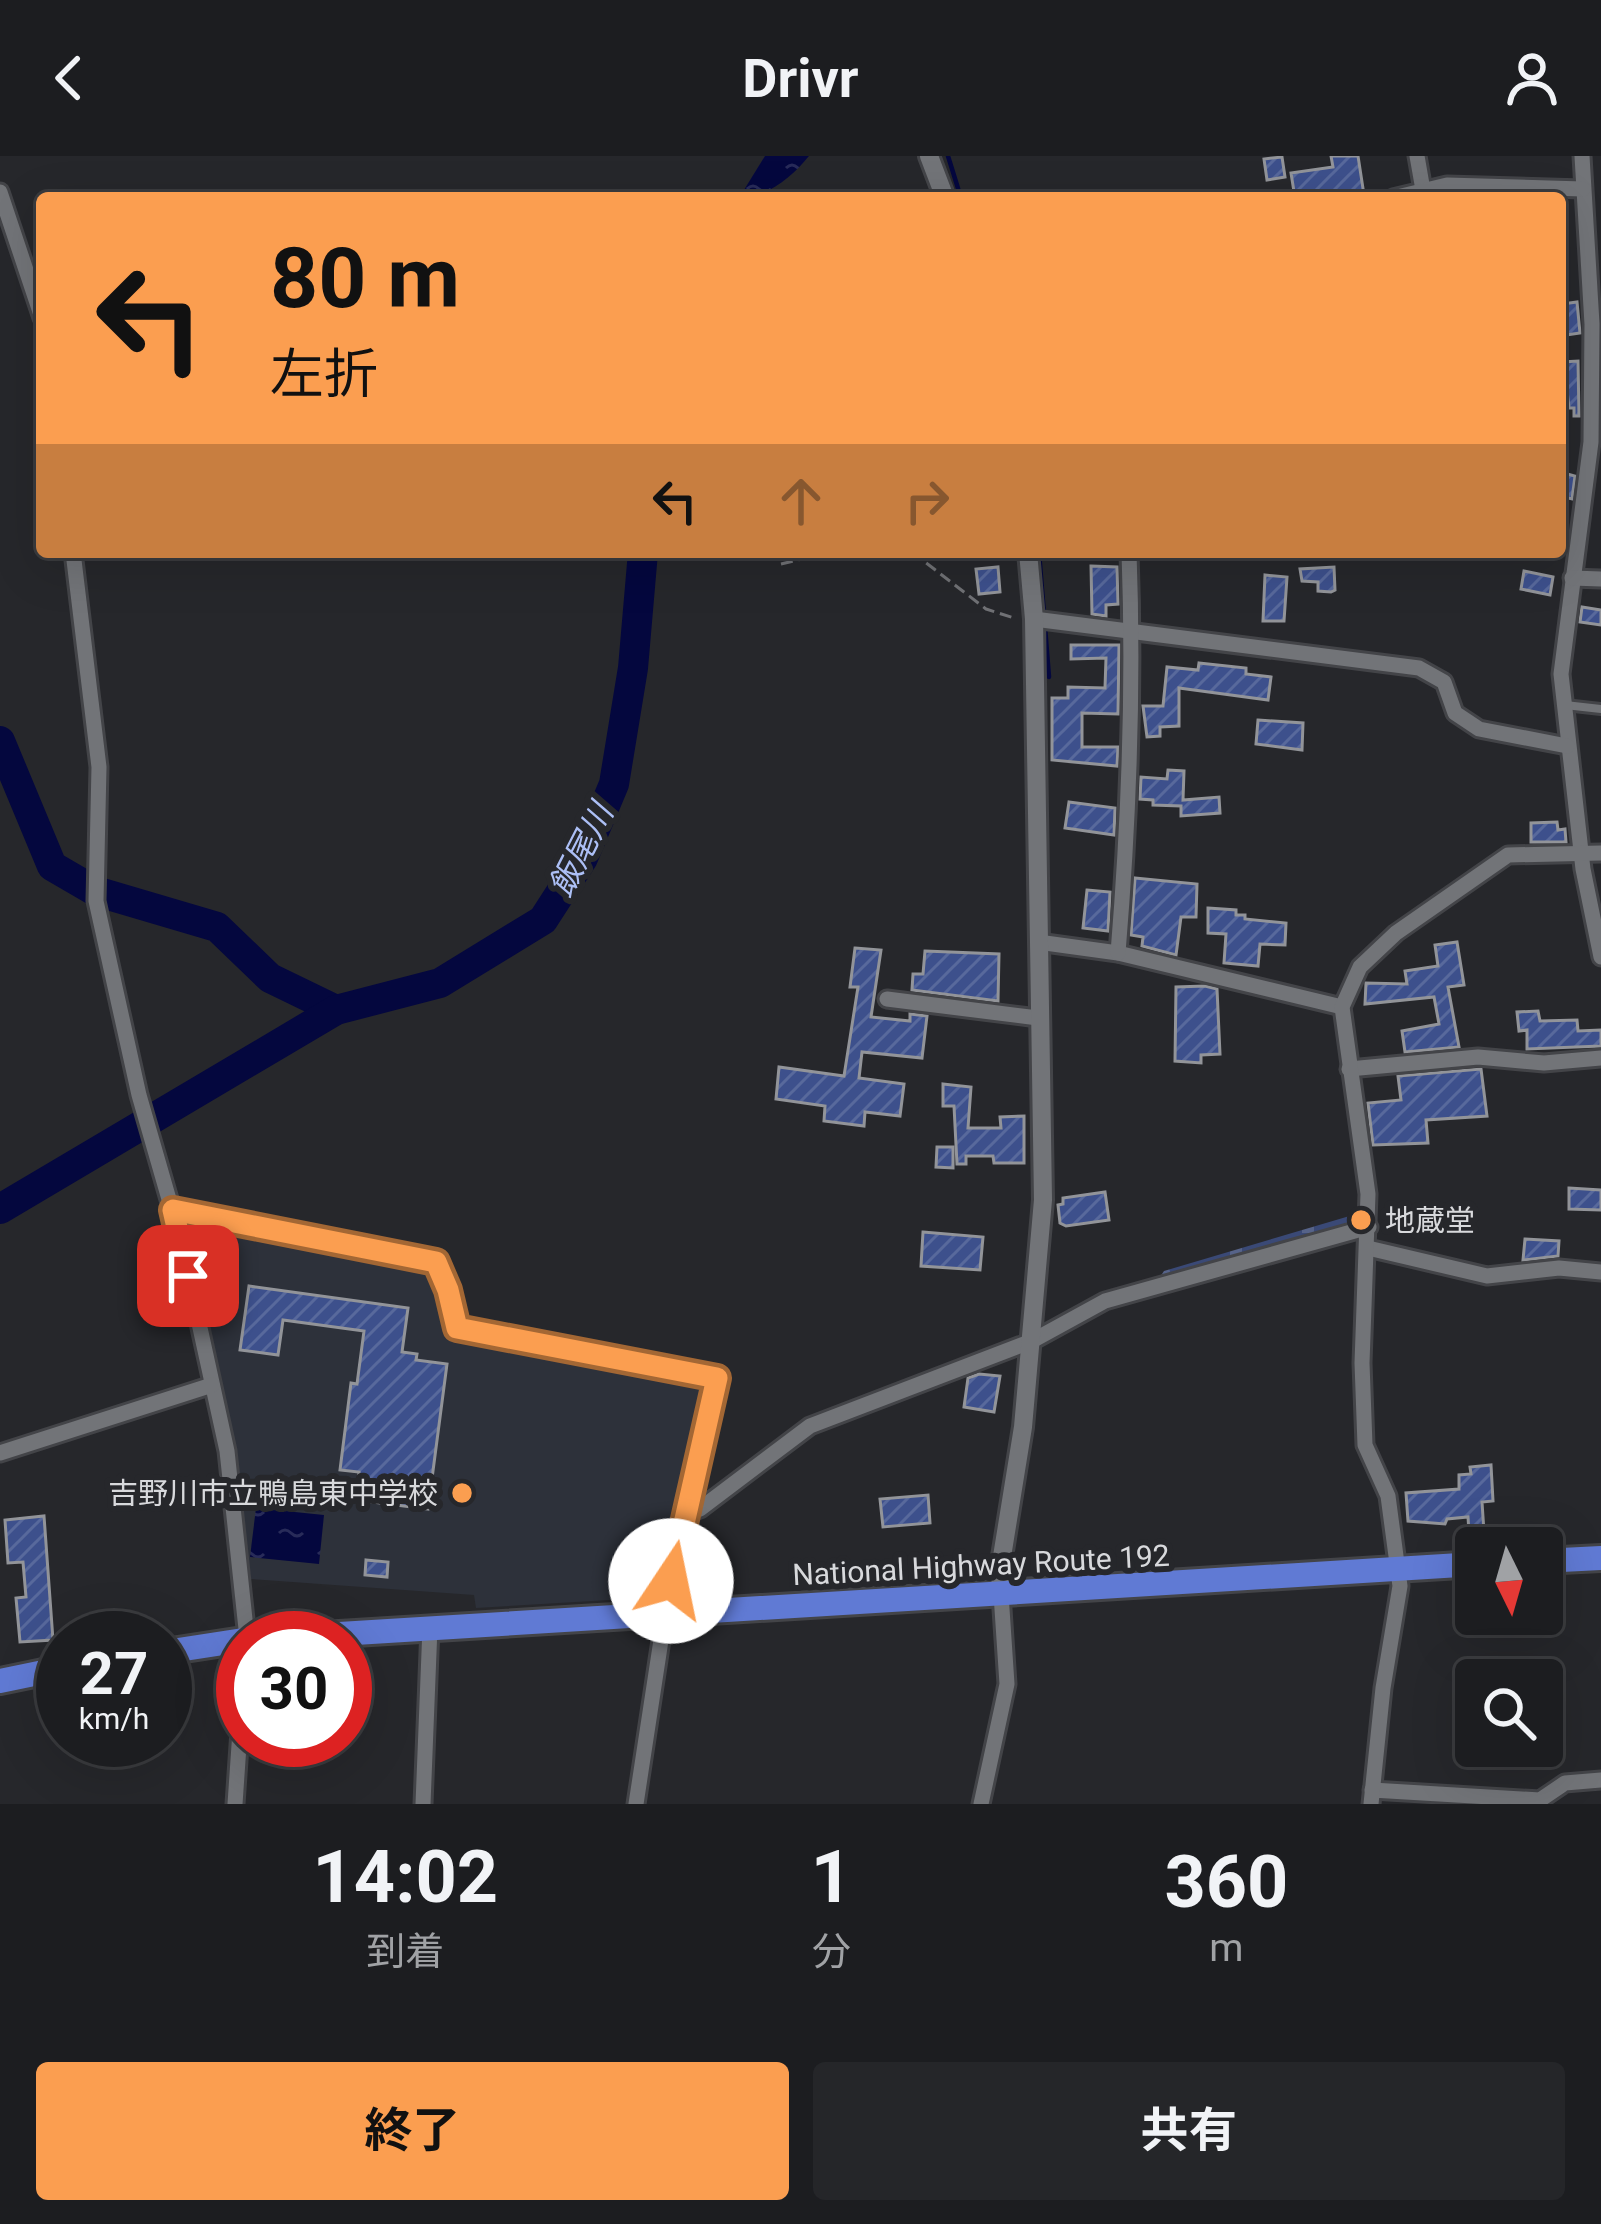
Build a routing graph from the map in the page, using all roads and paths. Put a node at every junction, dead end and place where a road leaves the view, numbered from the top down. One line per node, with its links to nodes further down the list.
1 (929, 156): 6 (street)
2 (1417, 156): 4 (street)
3 (1582, 156): 9 (street)
4 (1423, 190): 7 (street); 8 (street)
5 (0, 192): 10 (street)
6 (943, 192)
7 (1416, 192)
8 (1550, 192)
9 (1590, 196): 17 (street)
10 (36, 300)
11 (74, 558): 34 (street)
12 (806, 558): 16 (path)
13 (919, 558): 19 (path)
14 (1029, 558): 19 (street)
15 (1129, 558): 20 (street)
16 (781, 564)
17 (1572, 578): 18 (street); 21 (street)
18 (1601, 579)
19 (1041, 619): 20 (street); 26 (street)
20 (1132, 631): 23 (street); 27 (street)
21 (1564, 705): 22 (lane); 23 (street)
22 (1601, 709)
23 (1567, 746): 24 (street)
24 (1581, 852): 25 (street); 28 (street); 30 (street)
25 (1601, 853)
26 (1038, 943): 27 (street); 31 (street)
27 (1118, 953): 30 (street)
28 (1601, 957)
29 (886, 999): 31 (street)
30 (1342, 1007): 33 (street)
31 (1038, 1018): 38 (street)
32 (1601, 1058): 33 (street)
33 (1349, 1069): 35 (street)
34 (173, 1210): 39 (street); 41 (street)
35 (1369, 1227): 36 (street); 38 (street)
36 (1368, 1248): 37 (street); 45 (street)
37 (1601, 1272)
38 (1032, 1341): 41 (street); 46 (street)
39 (212, 1384): 40 (street); 47 (street)
40 (0, 1453)
41 (684, 1515): 48 (street)
42 (1601, 1558): 43 (highway)
43 (1563, 1560)
44 (1455, 1565): 45 (highway, National Highway Route 192)
45 (1399, 1568): 46 (highway, National Highway Route 192); 55 (street)
46 (1001, 1594): 48 (highway, National Highway Route 192); 59 (street)
47 (242, 1611)
48 (665, 1614): 49 (highway, National Highway Route 192); 58 (street)
49 (430, 1628): 50 (highway, National Highway Route 192); 57 (street)
50 (372, 1632)
51 (36, 1673): 52 (highway)
52 (0, 1681)
53 (238, 1767): 56 (street)
54 (1601, 1780): 55 (street)
55 (1371, 1797)
56 (235, 1804)
57 (423, 1804)
58 (636, 1804)
59 (981, 1804)

